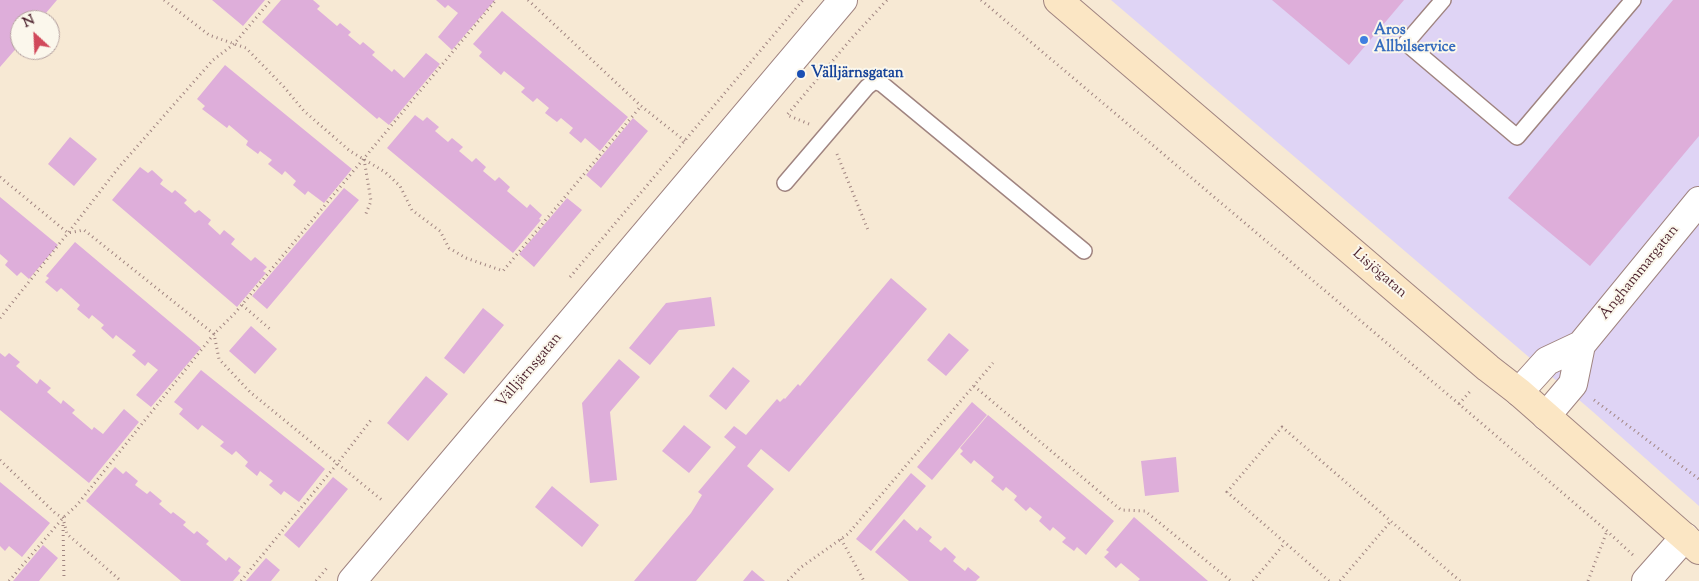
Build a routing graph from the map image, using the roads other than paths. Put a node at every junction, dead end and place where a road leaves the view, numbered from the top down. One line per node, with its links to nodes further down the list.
1 (843, 0): 12 (street, Välljärnsgatan)
2 (1058, 0): 9 (street, Lisjögatan)
3 (1443, 0): 4 (lane)
4 (1633, 0)
5 (785, 183): 7 (lane)
6 (1699, 201): 8 (street, Ånghammargatan)
7 (1084, 251)
8 (1581, 345): 9 (street, Ånghammargatan); 10 (street, Ånghammargatan)
9 (1518, 392): 10 (street, Lisjögatan)
10 (1546, 416): 11 (street, Lisjögatan)
11 (1692, 544): 13 (street)
12 (352, 581)
13 (1646, 581)

